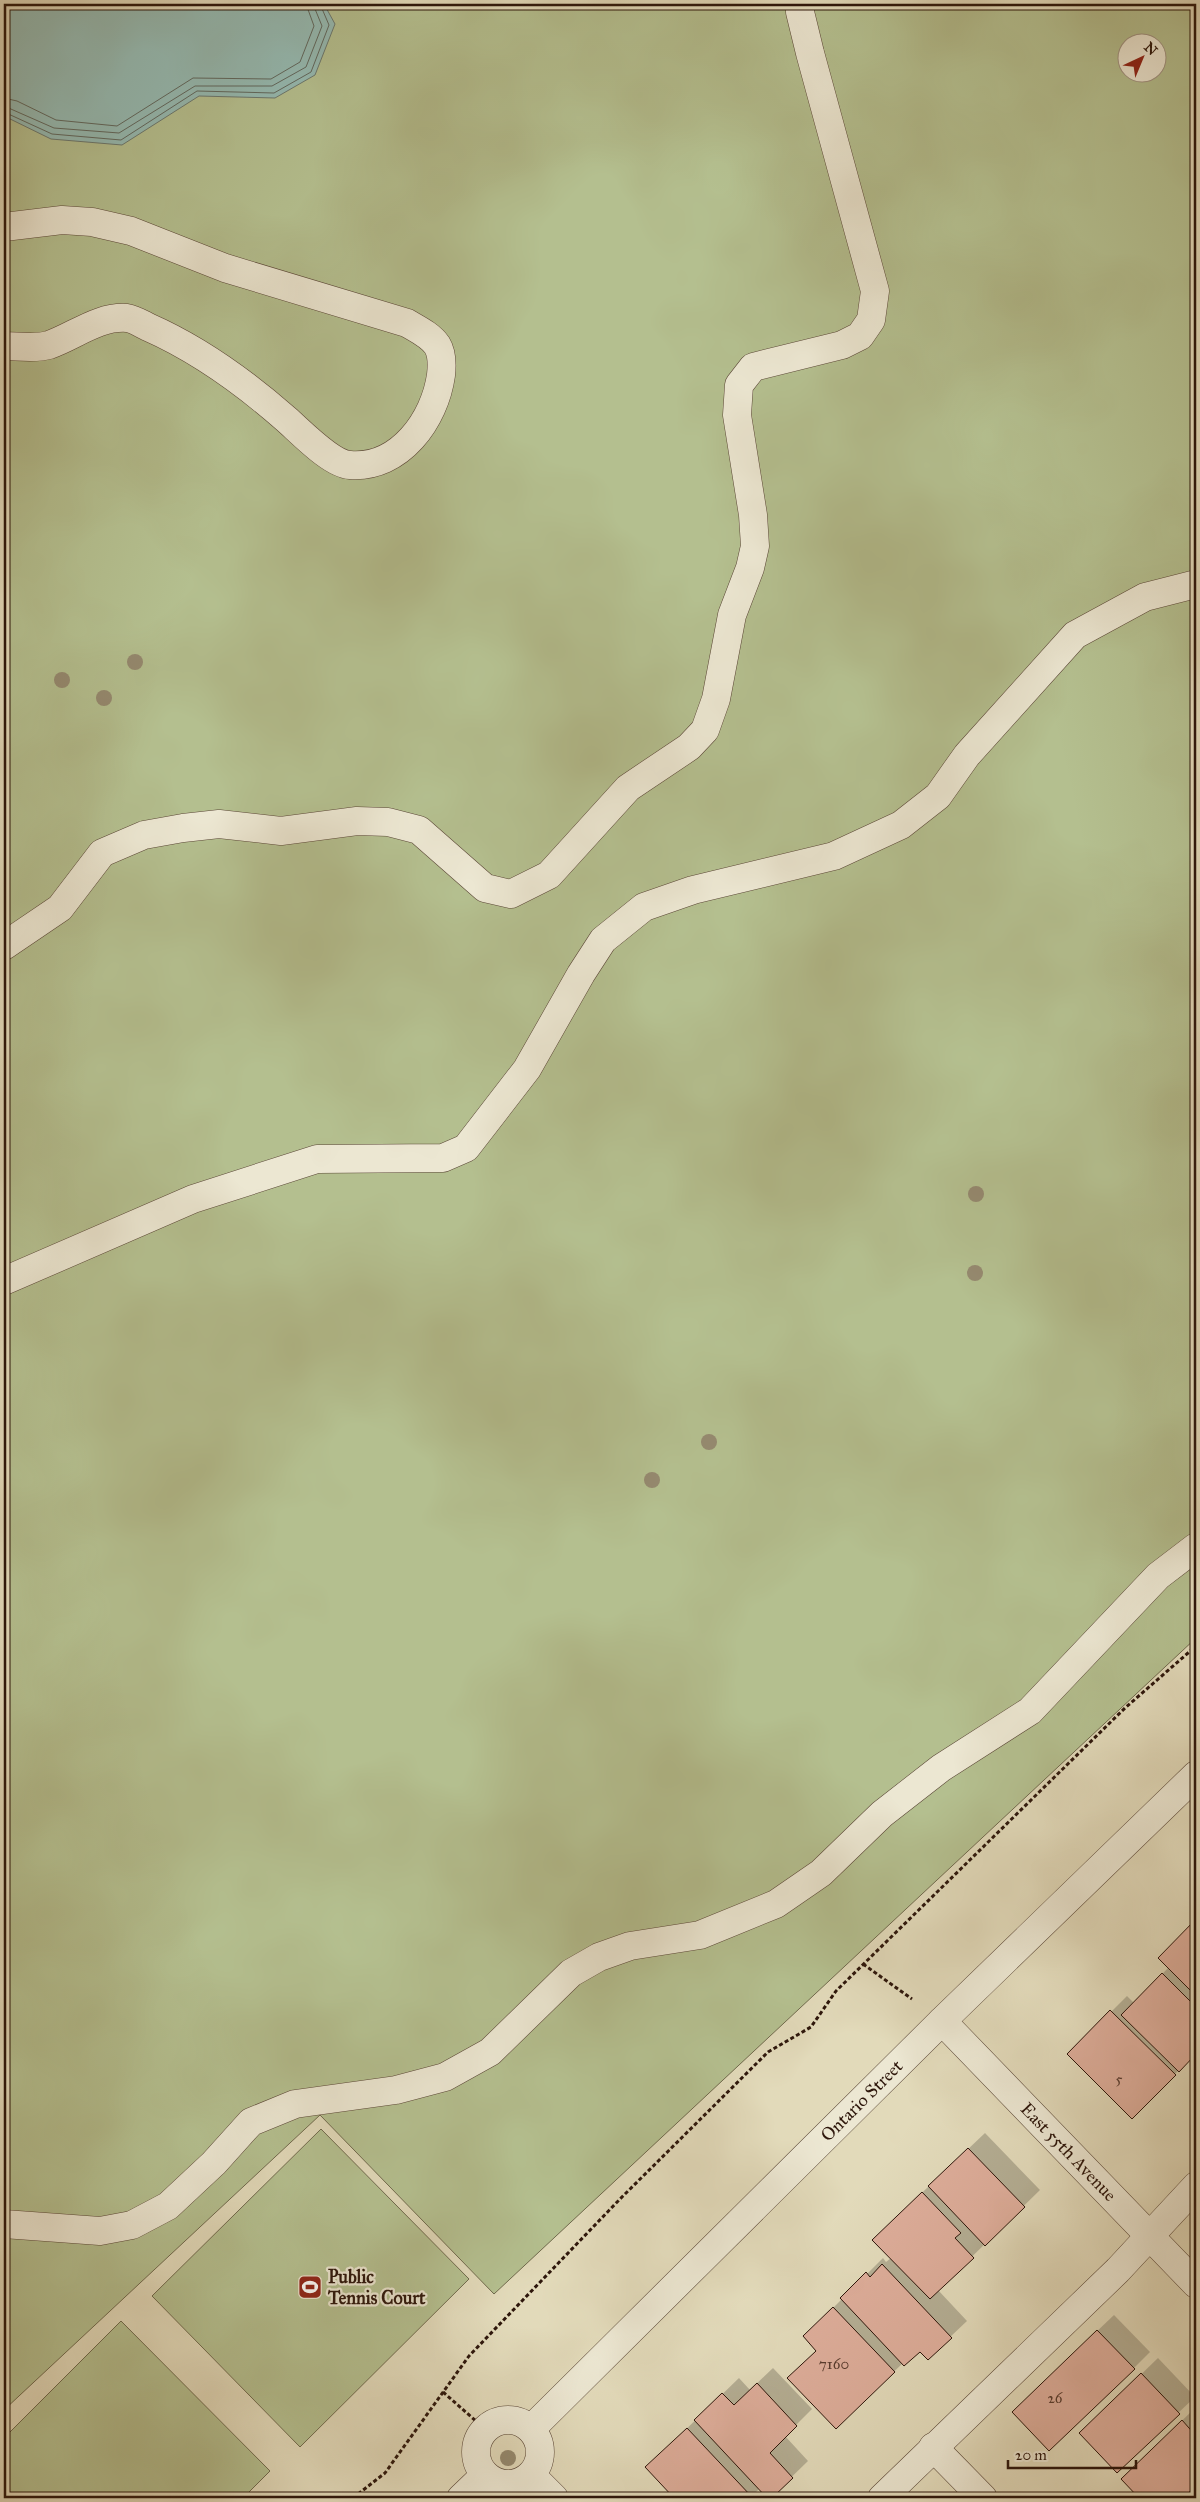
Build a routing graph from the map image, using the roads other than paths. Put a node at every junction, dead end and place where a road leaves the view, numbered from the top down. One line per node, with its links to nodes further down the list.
1 (800, 4): 5 (street)
2 (4, 227): 3 (street)
3 (4, 346)
4 (1196, 584): 6 (street)
5 (4, 946)
6 (4, 1281)
7 (1196, 1547): 11 (street)
8 (1196, 1775): 9 (street, Ontario Street)
9 (942, 2021): 12 (street, East 55th Avenue); 14 (street, Ontario Street)
10 (1196, 2186): 12 (street)
11 (4, 2224)
12 (1149, 2236): 13 (street, East 55th Avenue); 15 (street)
13 (1196, 2284)
14 (531, 2429): 16 (street); 17 (street)
15 (933, 2447): 20 (street); 21 (street)
16 (485, 2475): 17 (street); 18 (street)
17 (531, 2475): 19 (street)
18 (461, 2498)
19 (554, 2498)
20 (882, 2498)
21 (983, 2498)

